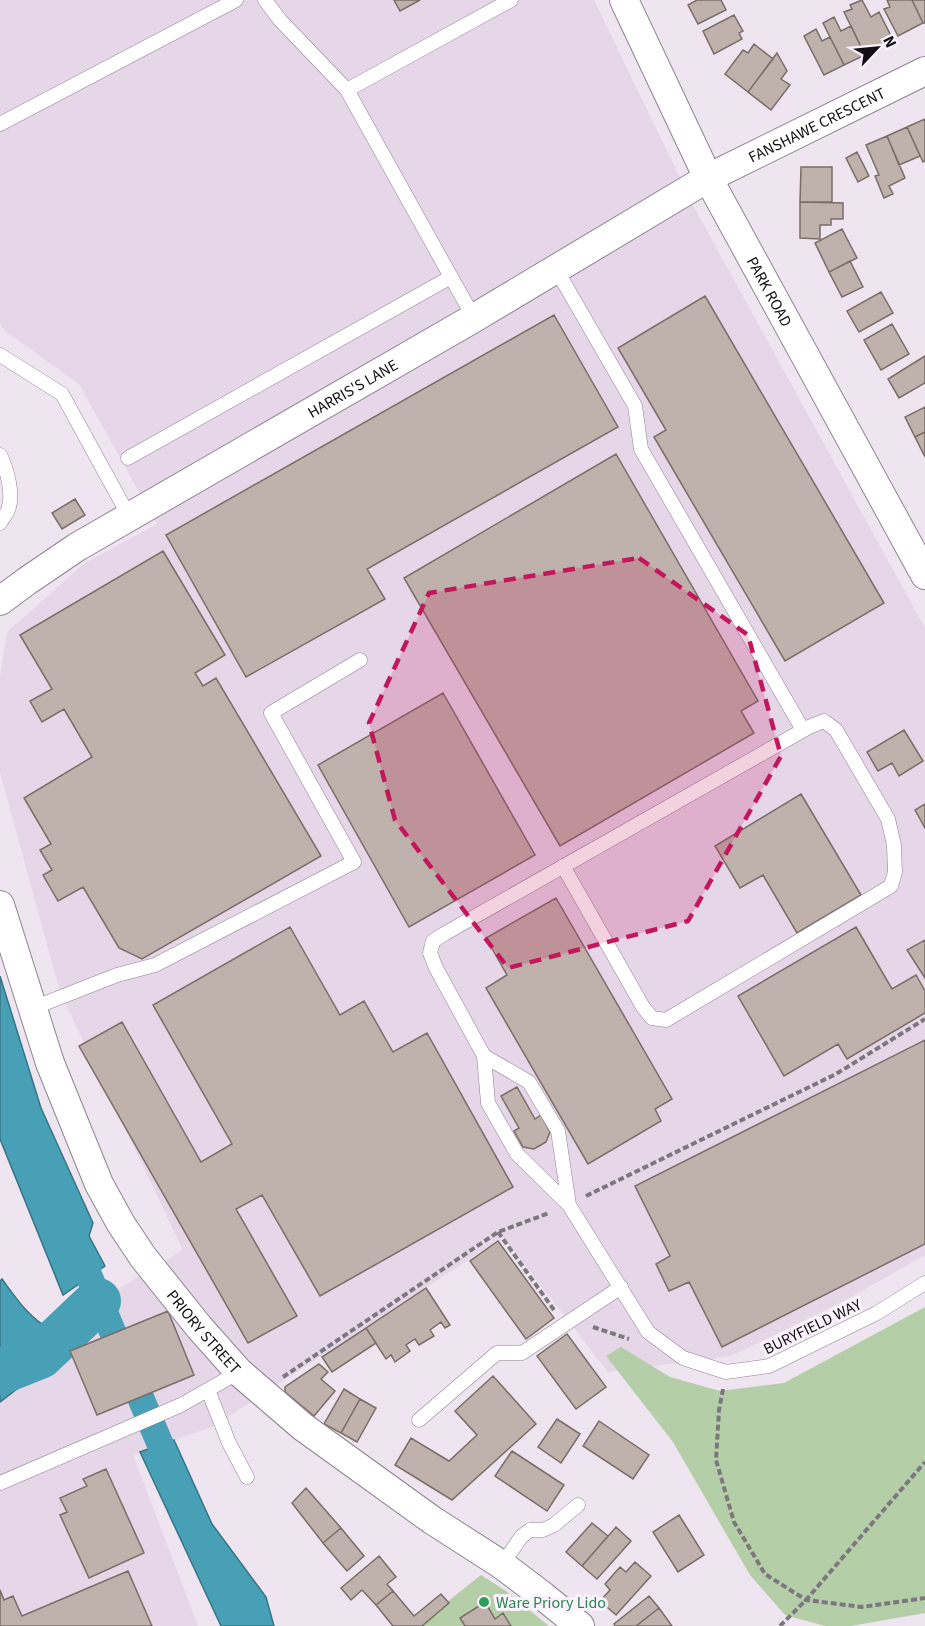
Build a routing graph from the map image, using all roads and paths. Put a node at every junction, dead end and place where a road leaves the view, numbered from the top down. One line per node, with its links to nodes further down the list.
1 (236, 0): 7 (lane)
2 (266, 0): 6 (lane)
3 (511, 0): 6 (lane)
4 (624, 0): 8 (street, PARK ROAD)
5 (925, 71): 8 (street, FANSHAWE CRESCENT)
6 (347, 90): 10 (lane)
7 (0, 124)
8 (708, 178): 9 (street, HARRIS'S LANE); 17 (street, PARK ROAD)
9 (556, 269): 11 (street, HARRIS'S LANE); 20 (lane)
10 (451, 277): 11 (lane); 14 (lane)
11 (474, 318): 15 (street, HARRIS'S LANE)
12 (0, 355): 15 (lane)
13 (0, 455): 16 (lane)
14 (128, 458)
15 (130, 518): 18 (street, HARRIS'S LANE)
16 (0, 523)
17 (925, 575)
18 (0, 601)
19 (360, 660): 23 (lane)
20 (803, 730): 21 (lane); 21 (lane)
21 (563, 866): 24 (lane)
22 (0, 904): 23 (street, PRIORY STREET)
23 (33, 1008): 29 (street, PRIORY STREET)
24 (484, 1056): 25 (lane); 25 (lane)
25 (569, 1205): 27 (lane, BURYFIELD WAY)
26 (925, 1283): 28 (lane, BURYFIELD WAY)
27 (621, 1287): 28 (lane, BURYFIELD WAY); 31 (lane)
28 (726, 1371): 38 (path)
29 (239, 1372): 30 (lane); 36 (street, PRIORY STREET)
30 (208, 1390): 33 (lane); 34 (lane)
31 (419, 1420)
32 (925, 1462): 38 (path)
33 (247, 1477)
34 (0, 1483)
35 (578, 1505): 36 (lane)
36 (502, 1565): 39 (street, PRIORY STREET)
37 (925, 1598): 38 (path)
38 (806, 1600): 40 (path)
39 (580, 1626)
40 (780, 1626)

